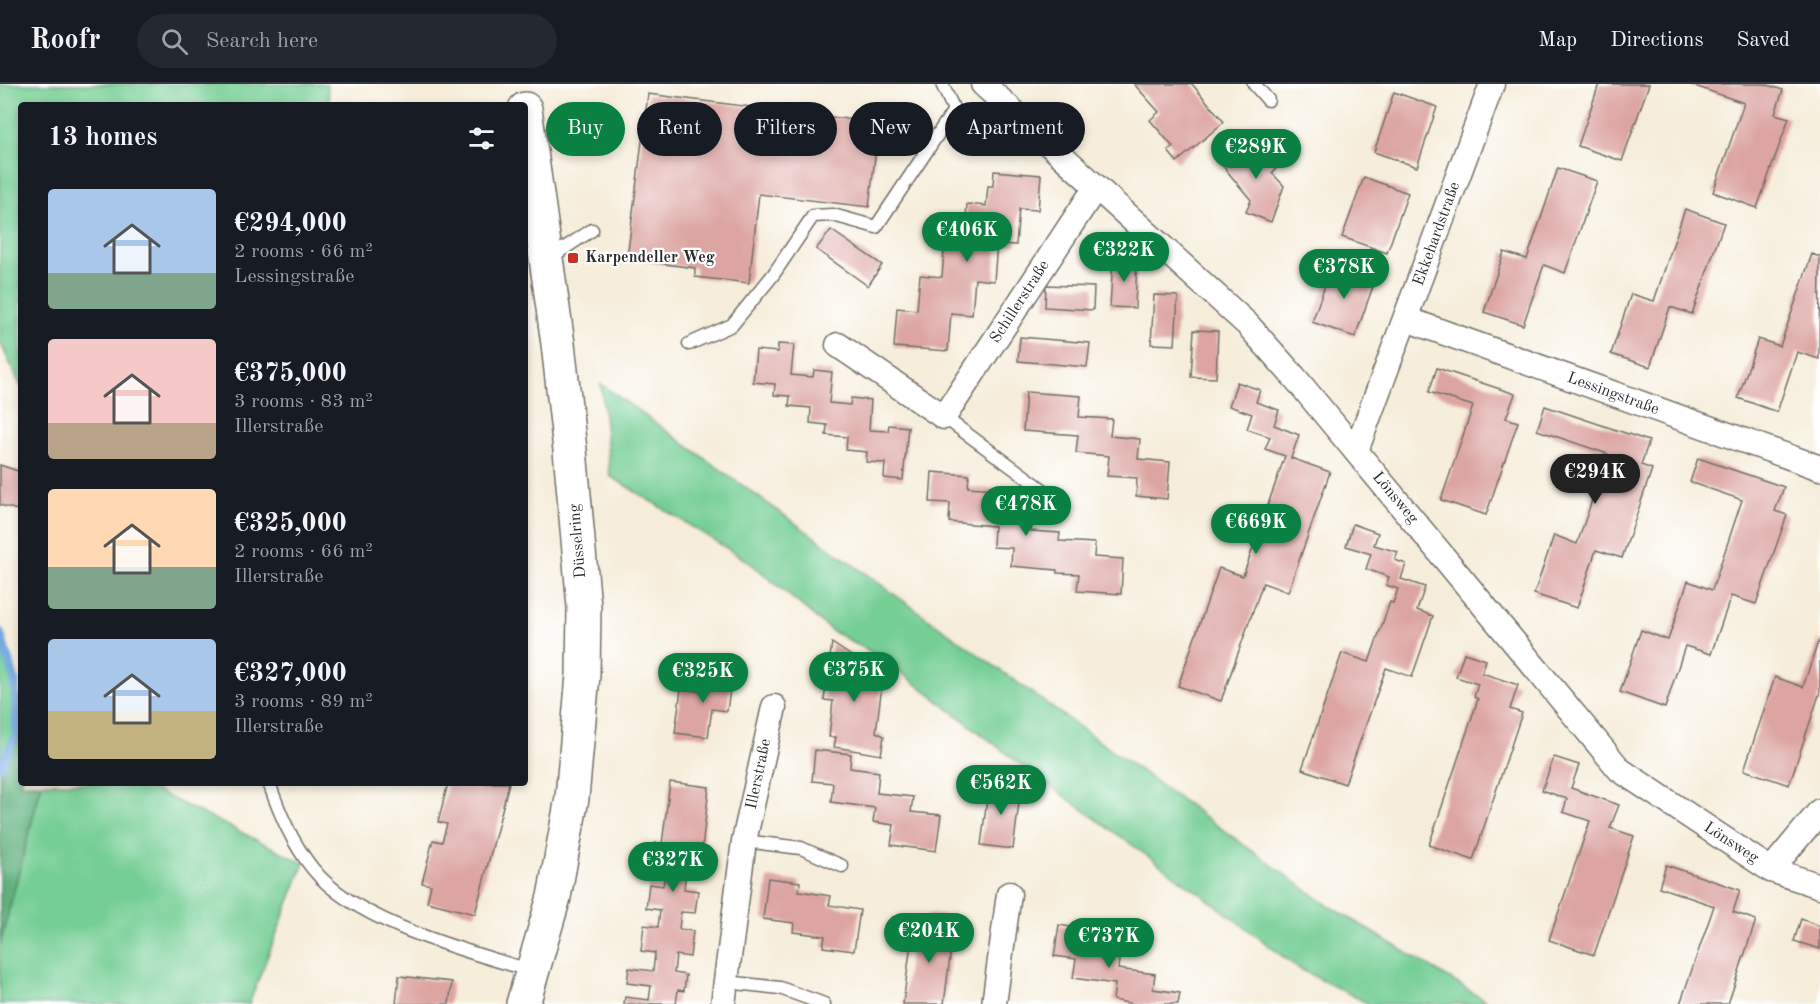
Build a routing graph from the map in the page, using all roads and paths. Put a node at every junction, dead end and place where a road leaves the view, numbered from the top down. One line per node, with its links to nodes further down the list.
1 (522, 84): 7 (street, Düsselring)
2 (942, 84): 13 (lane)
3 (983, 84): 9 (street, Lönsweg)
4 (1254, 84): 6 (lane)
5 (1492, 84): 12 (street, Ekkehardstraße)
6 (1268, 100)
7 (524, 102)
8 (528, 128): 11 (street, Düsselring)
9 (1096, 187): 15 (street, Schillerstraße); 16 (street, Lönsweg)
10 (592, 230): 11 (lane)
11 (547, 259): 27 (street, Düsselring)
12 (1406, 319): 16 (street, Ekkehardstraße); 17 (street, Lessingstraße)
13 (689, 345)
14 (838, 345): 15 (street)
15 (944, 417): 18 (lane)
16 (1356, 451): 24 (street, Lönsweg)
17 (1820, 468)
18 (1057, 501)
19 (774, 706): 22 (street, Illerstraße)
20 (270, 786): 27 (lane)
21 (1820, 811): 24 (street)
22 (744, 841): 23 (lane); 28 (street, Illerstraße)
23 (842, 866)
24 (1772, 870): 25 (street, Lönsweg)
25 (1820, 886)
26 (1009, 894): 31 (street)
27 (533, 971): 29 (street, Düsselring)
28 (725, 993): 30 (lane, Illerstraße)
29 (523, 1004)
30 (824, 1004)
31 (994, 1004)

